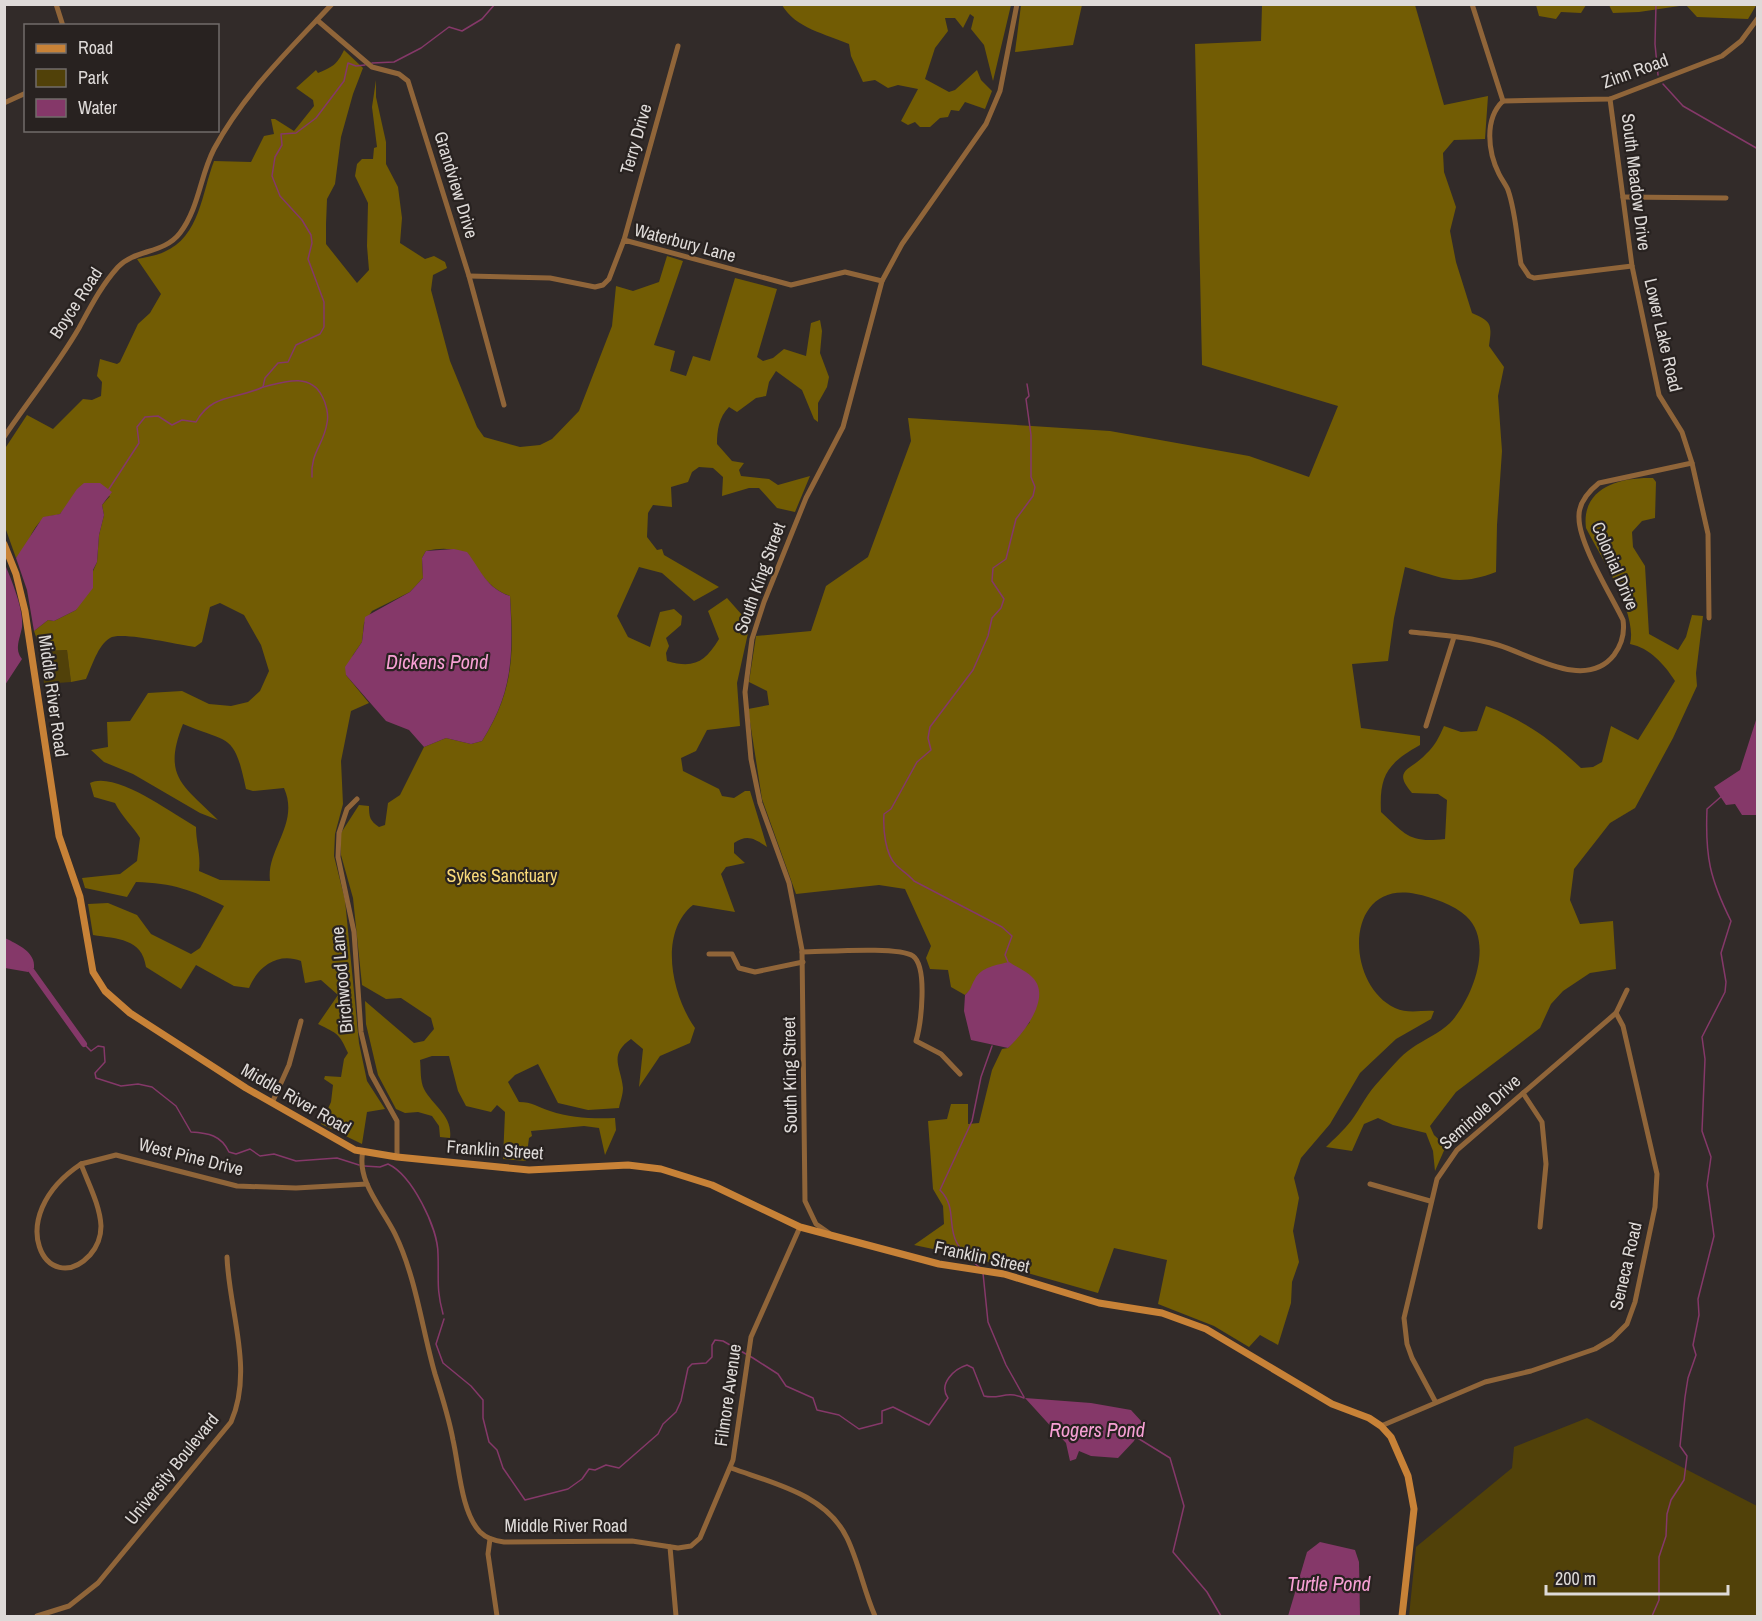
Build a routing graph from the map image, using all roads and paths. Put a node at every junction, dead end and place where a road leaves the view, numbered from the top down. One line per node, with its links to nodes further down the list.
1 (56, 4): 7 (street)
2 (332, 4): 6 (street, Boyce Road)
3 (1017, 4): 18 (street, South King Street)
4 (1472, 4): 11 (street)
5 (1758, 18): 10 (street, Zinn Road)
6 (317, 20): 17 (street, Grandview Drive); 20 (street, Boyce Road)
7 (62, 24)
8 (678, 46): 15 (street, Terry Drive)
9 (24, 94): 12 (street)
10 (1610, 99): 11 (street, Zinn Road); 13 (street, South Meadow Drive)
11 (1503, 101): 16 (street, South Meadow Drive)
12 (4, 103)
13 (1623, 197): 14 (street); 16 (street, South Meadow Drive)
14 (1726, 198)
15 (624, 240): 17 (street, Waterbury Lane); 18 (street, Waterbury Lane)
16 (1632, 266): 21 (street, Lower Lake Road)
17 (469, 276): 19 (street, Grandview Drive)
18 (882, 280): 28 (street, South King Street)
19 (504, 405)
20 (4, 437)
21 (1692, 463): 23 (street, Lower Lake Road); 25 (street, Colonial Drive)
22 (4, 544): 36 (main road, Middle River Road)
23 (1709, 618)
24 (1411, 632): 25 (street, Colonial Drive)
25 (1454, 637): 26 (street)
26 (1426, 726)
27 (357, 799): 38 (street, Birchwood Lane)
28 (802, 952): 30 (street, South King Street); 34 (street)
29 (709, 954): 30 (street)
30 (803, 962): 46 (street, South King Street)
31 (1627, 990): 32 (street)
32 (1616, 1013): 35 (street, Seminole Drive); 49 (street, Seneca Road)
33 (301, 1021): 36 (street)
34 (960, 1074)
35 (1523, 1093): 43 (street, Seminole Drive); 45 (street)
36 (272, 1103): 37 (main road, Middle River Road)
37 (362, 1155): 38 (main road, Franklin Street); 40 (street, Middle River Road)
38 (397, 1157): 44 (main road, Franklin Street)
39 (81, 1164): 40 (street, West Pine Drive); 42 (street, West Pine Drive); 47 (street)
40 (367, 1184): 52 (street, Middle River Road)
41 (1370, 1184): 43 (street)
42 (41, 1195)
43 (1430, 1201): 49 (street, Seminole Drive)
44 (800, 1227): 46 (main road, Franklin Street); 51 (street, Filmore Avenue)
45 (1540, 1227)
46 (829, 1233): 50 (main road, Franklin Street)
47 (32, 1251)
48 (227, 1257): 54 (street, University Boulevard)
49 (1435, 1401): 50 (street, Seneca Road)
50 (1381, 1426): 58 (main road)
51 (731, 1468): 53 (street, Filmore Avenue); 57 (street)
52 (490, 1539): 53 (street, Middle River Road); 55 (street)
53 (670, 1547): 56 (street)
54 (37, 1617)
55 (497, 1617)
56 (676, 1617)
57 (875, 1617)
58 (1402, 1617)

